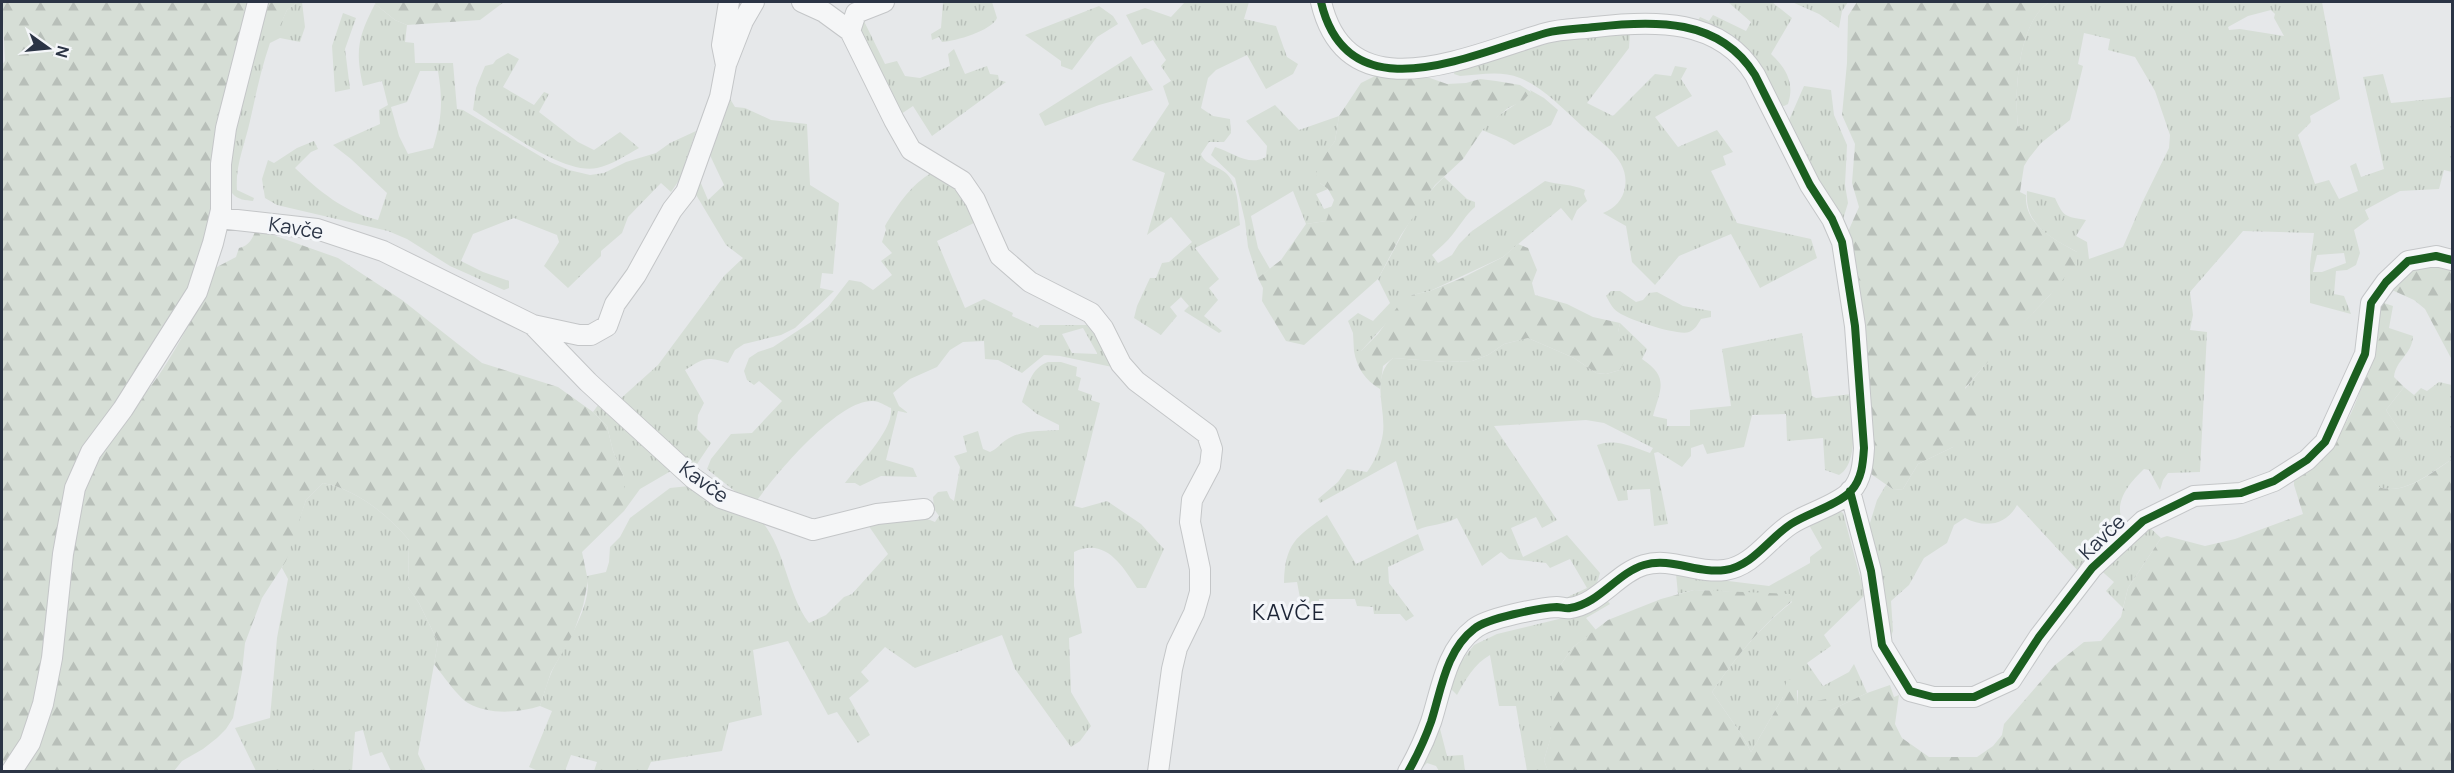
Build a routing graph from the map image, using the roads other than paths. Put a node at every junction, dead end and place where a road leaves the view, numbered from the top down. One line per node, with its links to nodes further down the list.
1 (258, 2): 9 (street)
2 (729, 2): 8 (street, Kavče)
3 (754, 2): 8 (street, Kavče)
4 (802, 2): 7 (street)
5 (884, 2): 7 (street)
6 (1321, 2): 12 (street)
7 (850, 31): 15 (street)
8 (726, 65): 11 (street, Kavče)
9 (219, 218): 11 (street, Kavče); 14 (street)
10 (2452, 260): 12 (street, Kavče)
11 (533, 324): 13 (street, Kavče)
12 (1850, 491): 16 (street)
13 (924, 509)
14 (11, 771)
15 (1158, 771)
16 (1408, 771)

